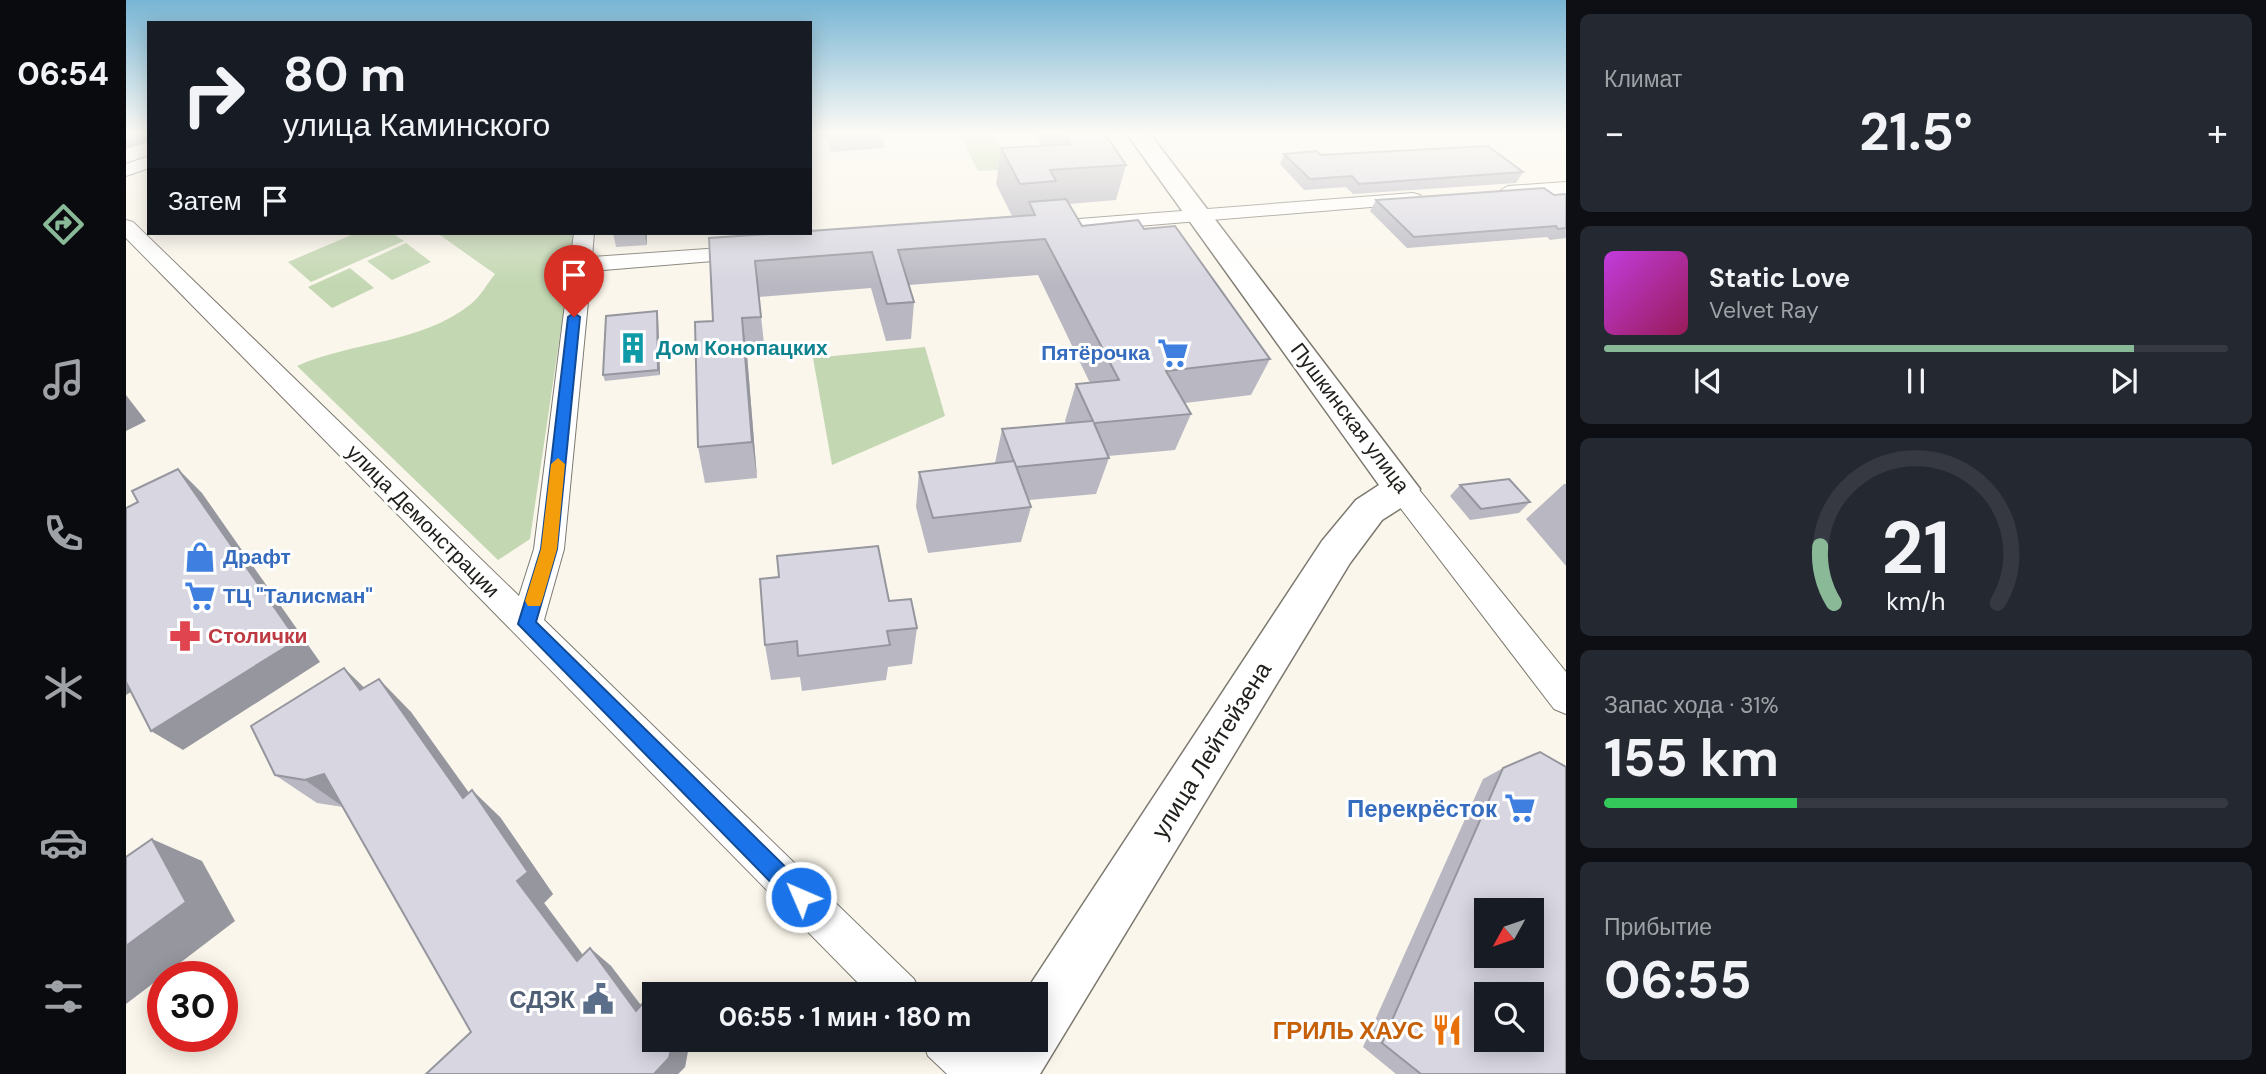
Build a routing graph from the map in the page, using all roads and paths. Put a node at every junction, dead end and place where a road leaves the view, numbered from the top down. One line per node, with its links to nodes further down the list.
1 (1176, 184): 5 (street, Пушкинская улица)
2 (1566, 188): 3 (street)
3 (1484, 194)
4 (1430, 198): 5 (street)
5 (1198, 214): 7 (street); 11 (street, Пушкинская улица)
6 (126, 226): 12 (street, улица Демонстрации)
7 (1016, 230)
8 (584, 235): 10 (street)
9 (771, 250): 10 (street)
10 (579, 265): 12 (street)
11 (1402, 489): 13 (street, Пушкинская улица); 15 (street, улица Лейтейзена)
12 (527, 624): 14 (street, улица Демонстрации)
13 (1566, 698)
14 (887, 982)
15 (1048, 1008)
16 (956, 1052): 18 (street)
17 (1020, 1052): 19 (street)
18 (979, 1074)
19 (1006, 1074)

